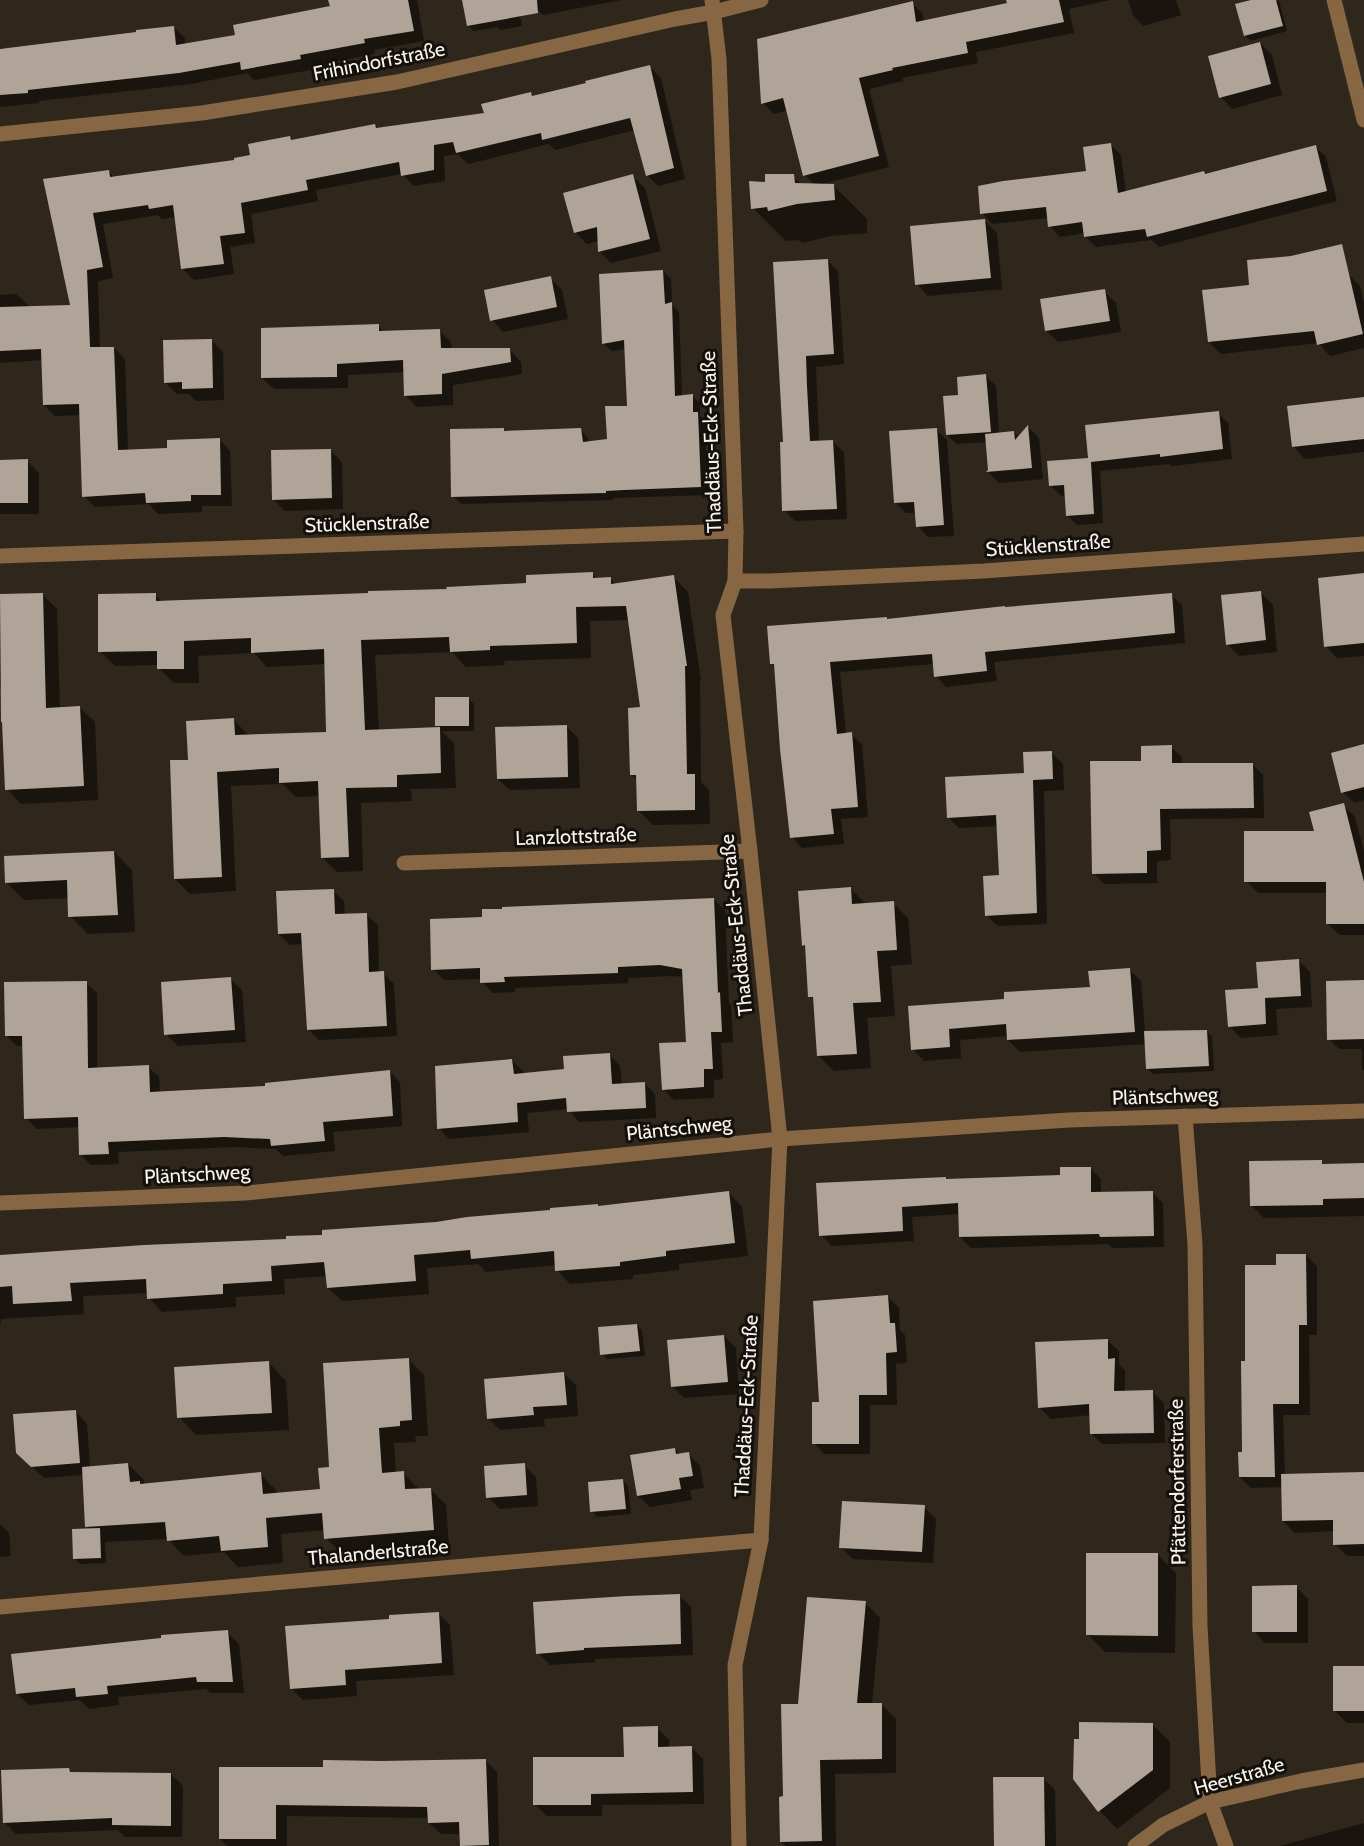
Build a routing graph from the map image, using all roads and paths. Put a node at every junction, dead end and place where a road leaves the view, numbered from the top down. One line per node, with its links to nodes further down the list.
1 (761, 0): 3 (street, Frihindorfstraße)
2 (1334, 0): 4 (street)
3 (713, 6): 5 (street, Frihindorfstraße); 6 (street, Thaddäus-Eck-Straße)
4 (1364, 120)
5 (0, 135)
6 (736, 531): 8 (street, Stücklenstraße); 9 (street, Thaddäus-Eck-Straße)
7 (1364, 544): 9 (street, Stücklenstraße)
8 (0, 556)
9 (735, 581): 10 (street, Thaddäus-Eck-Straße)
10 (750, 851): 11 (street, Lanzlottstraße); 14 (street, Thaddäus-Eck-Straße)
11 (404, 863)
12 (1364, 1111): 13 (street, Pläntschweg)
13 (1185, 1116): 14 (street, Pläntschweg); 19 (street, Pfättendorferstraße)
14 (780, 1138): 15 (street, Pläntschweg); 16 (street, Thaddäus-Eck-Straße)
15 (0, 1203)
16 (761, 1540): 17 (street, Thalanderlstraße); 20 (street, Thaddäus-Eck-Straße)
17 (0, 1607)
18 (1364, 1770): 19 (street, Heerstraße)
19 (1210, 1802): 21 (street, Heerstraße); 22 (street, Pfättendorferstraße)
20 (740, 1846)
21 (1136, 1846)
22 (1226, 1846)

